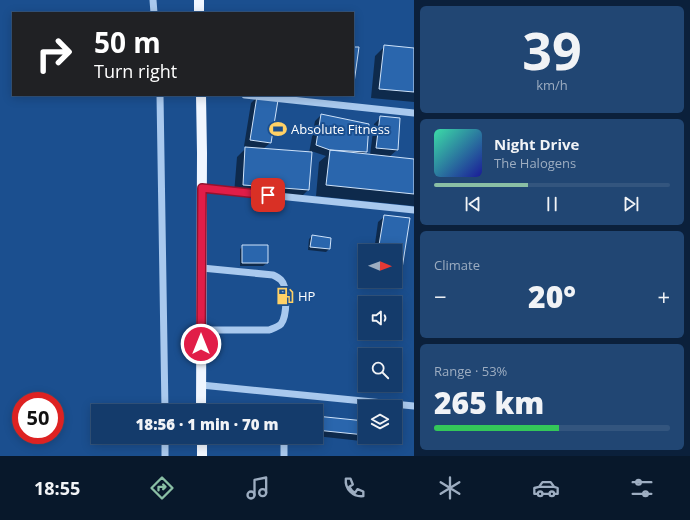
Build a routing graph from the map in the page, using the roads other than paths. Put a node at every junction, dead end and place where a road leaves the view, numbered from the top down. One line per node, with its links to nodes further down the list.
1 (153, 0): 3 (street)
2 (199, 0): 4 (main road)
3 (154, 12)
4 (199, 12)
5 (160, 96): 14 (street)
6 (201, 96): 9 (main road)
7 (254, 96): 8 (street)
8 (414, 113)
9 (202, 188): 10 (street); 11 (main road)
10 (414, 210)
11 (202, 268): 12 (main road); 12 (street)
12 (202, 330): 13 (main road)
13 (201, 385): 15 (main road); 16 (street)
14 (165, 404)
15 (202, 404)
16 (414, 406)
17 (165, 444): 20 (street)
18 (202, 444): 21 (main road)
19 (284, 444): 22 (street)
20 (165, 456)
21 (202, 456)
22 (284, 456)

